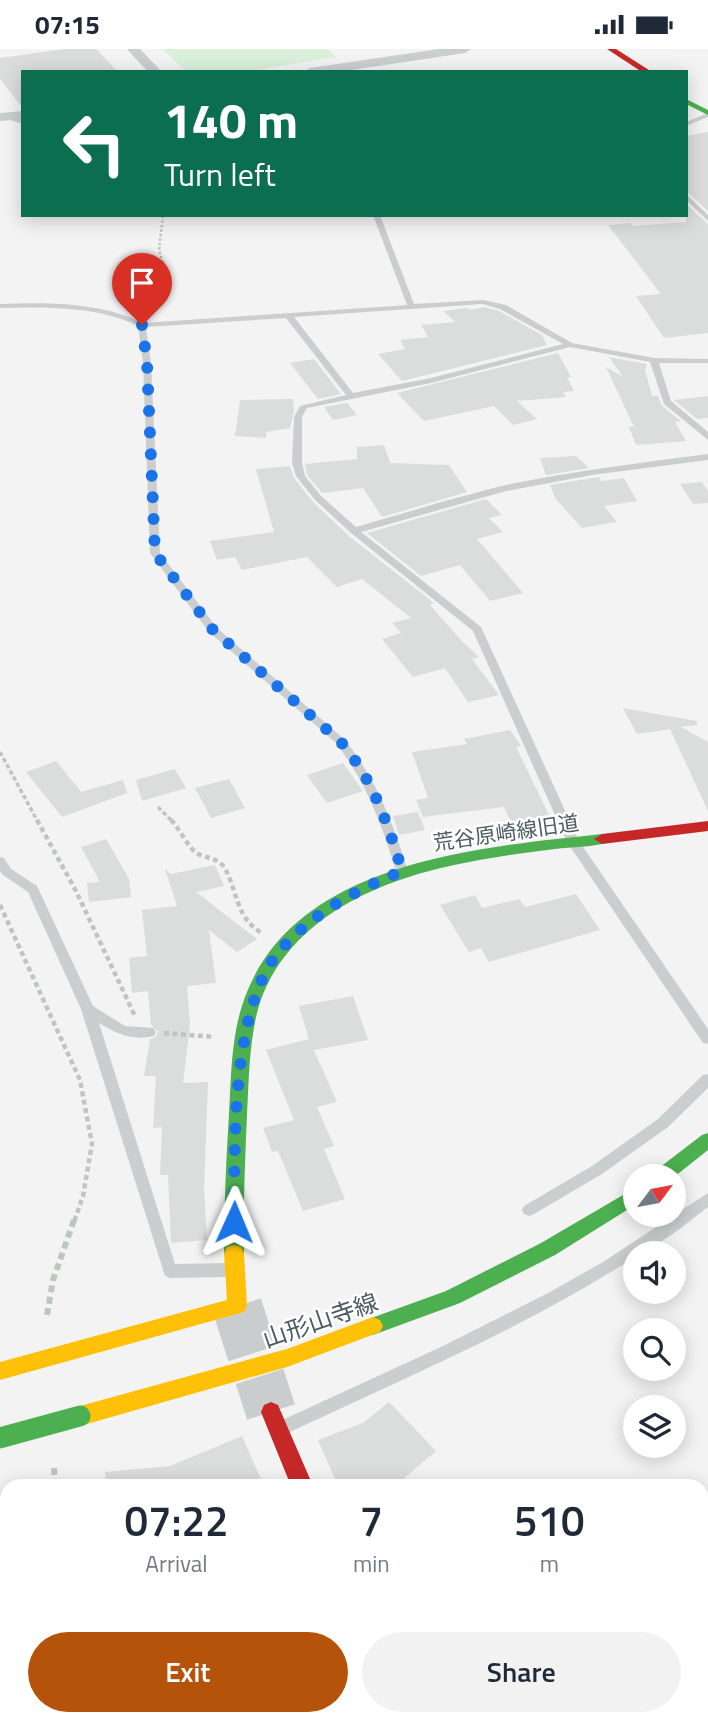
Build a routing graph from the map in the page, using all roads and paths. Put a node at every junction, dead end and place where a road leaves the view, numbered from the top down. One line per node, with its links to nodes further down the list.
1 (133, 49): 4 (street)
2 (465, 49): 5 (street)
3 (611, 49): 6 (street)
4 (154, 70)
5 (325, 70)
6 (645, 70)
7 (701, 108): 11 (lane)
8 (21, 115): 9 (street)
9 (3, 117): 10 (lane)
10 (21, 122)
11 (688, 122)
12 (688, 198): 15 (lane)
13 (163, 217): 19 (path)
14 (377, 217): 17 (lane)
15 (708, 219)
16 (0, 306): 19 (lane)
17 (411, 306): 18 (lane); 20 (lane)
18 (288, 315): 19 (lane); 23 (lane)
19 (138, 322): 32 (lane)
20 (570, 345): 21 (lane); 23 (lane)
21 (654, 360): 22 (lane); 24 (lane)
22 (708, 361)
23 (351, 396): 26 (lane)
24 (708, 436)
25 (708, 457): 26 (lane)
26 (354, 531): 30 (lane)
27 (0, 753): 36 (path)
28 (158, 807): 34 (path)
29 (708, 826): 30 (street, 荒谷原崎線旧道)
30 (573, 842): 32 (street, 荒谷原崎線旧道); 38 (lane)
31 (0, 861): 35 (lane)
32 (402, 871): 34 (street, 荒谷原崎線旧道)
33 (0, 905): 46 (path)
34 (285, 946): 37 (street, 荒谷原崎線旧道)
35 (88, 1009): 36 (lane); 45 (lane)
36 (149, 1032): 37 (path)
37 (246, 1039): 45 (street, 荒谷原崎線旧道)
38 (708, 1039)
39 (708, 1079): 44 (lane)
40 (708, 1140): 41 (street)
41 (677, 1164)
42 (708, 1199): 49 (lane)
43 (623, 1203): 50 (street, 山形山寺線, bridge)
44 (529, 1210)
45 (234, 1270): 47 (street, 荒谷原崎線旧道)
46 (47, 1315)
47 (0, 1371)
48 (271, 1412): 49 (street)
49 (278, 1430): 53 (street)
50 (0, 1438)
51 (54, 1468): 52 (path)
52 (55, 1479)
53 (299, 1479)

